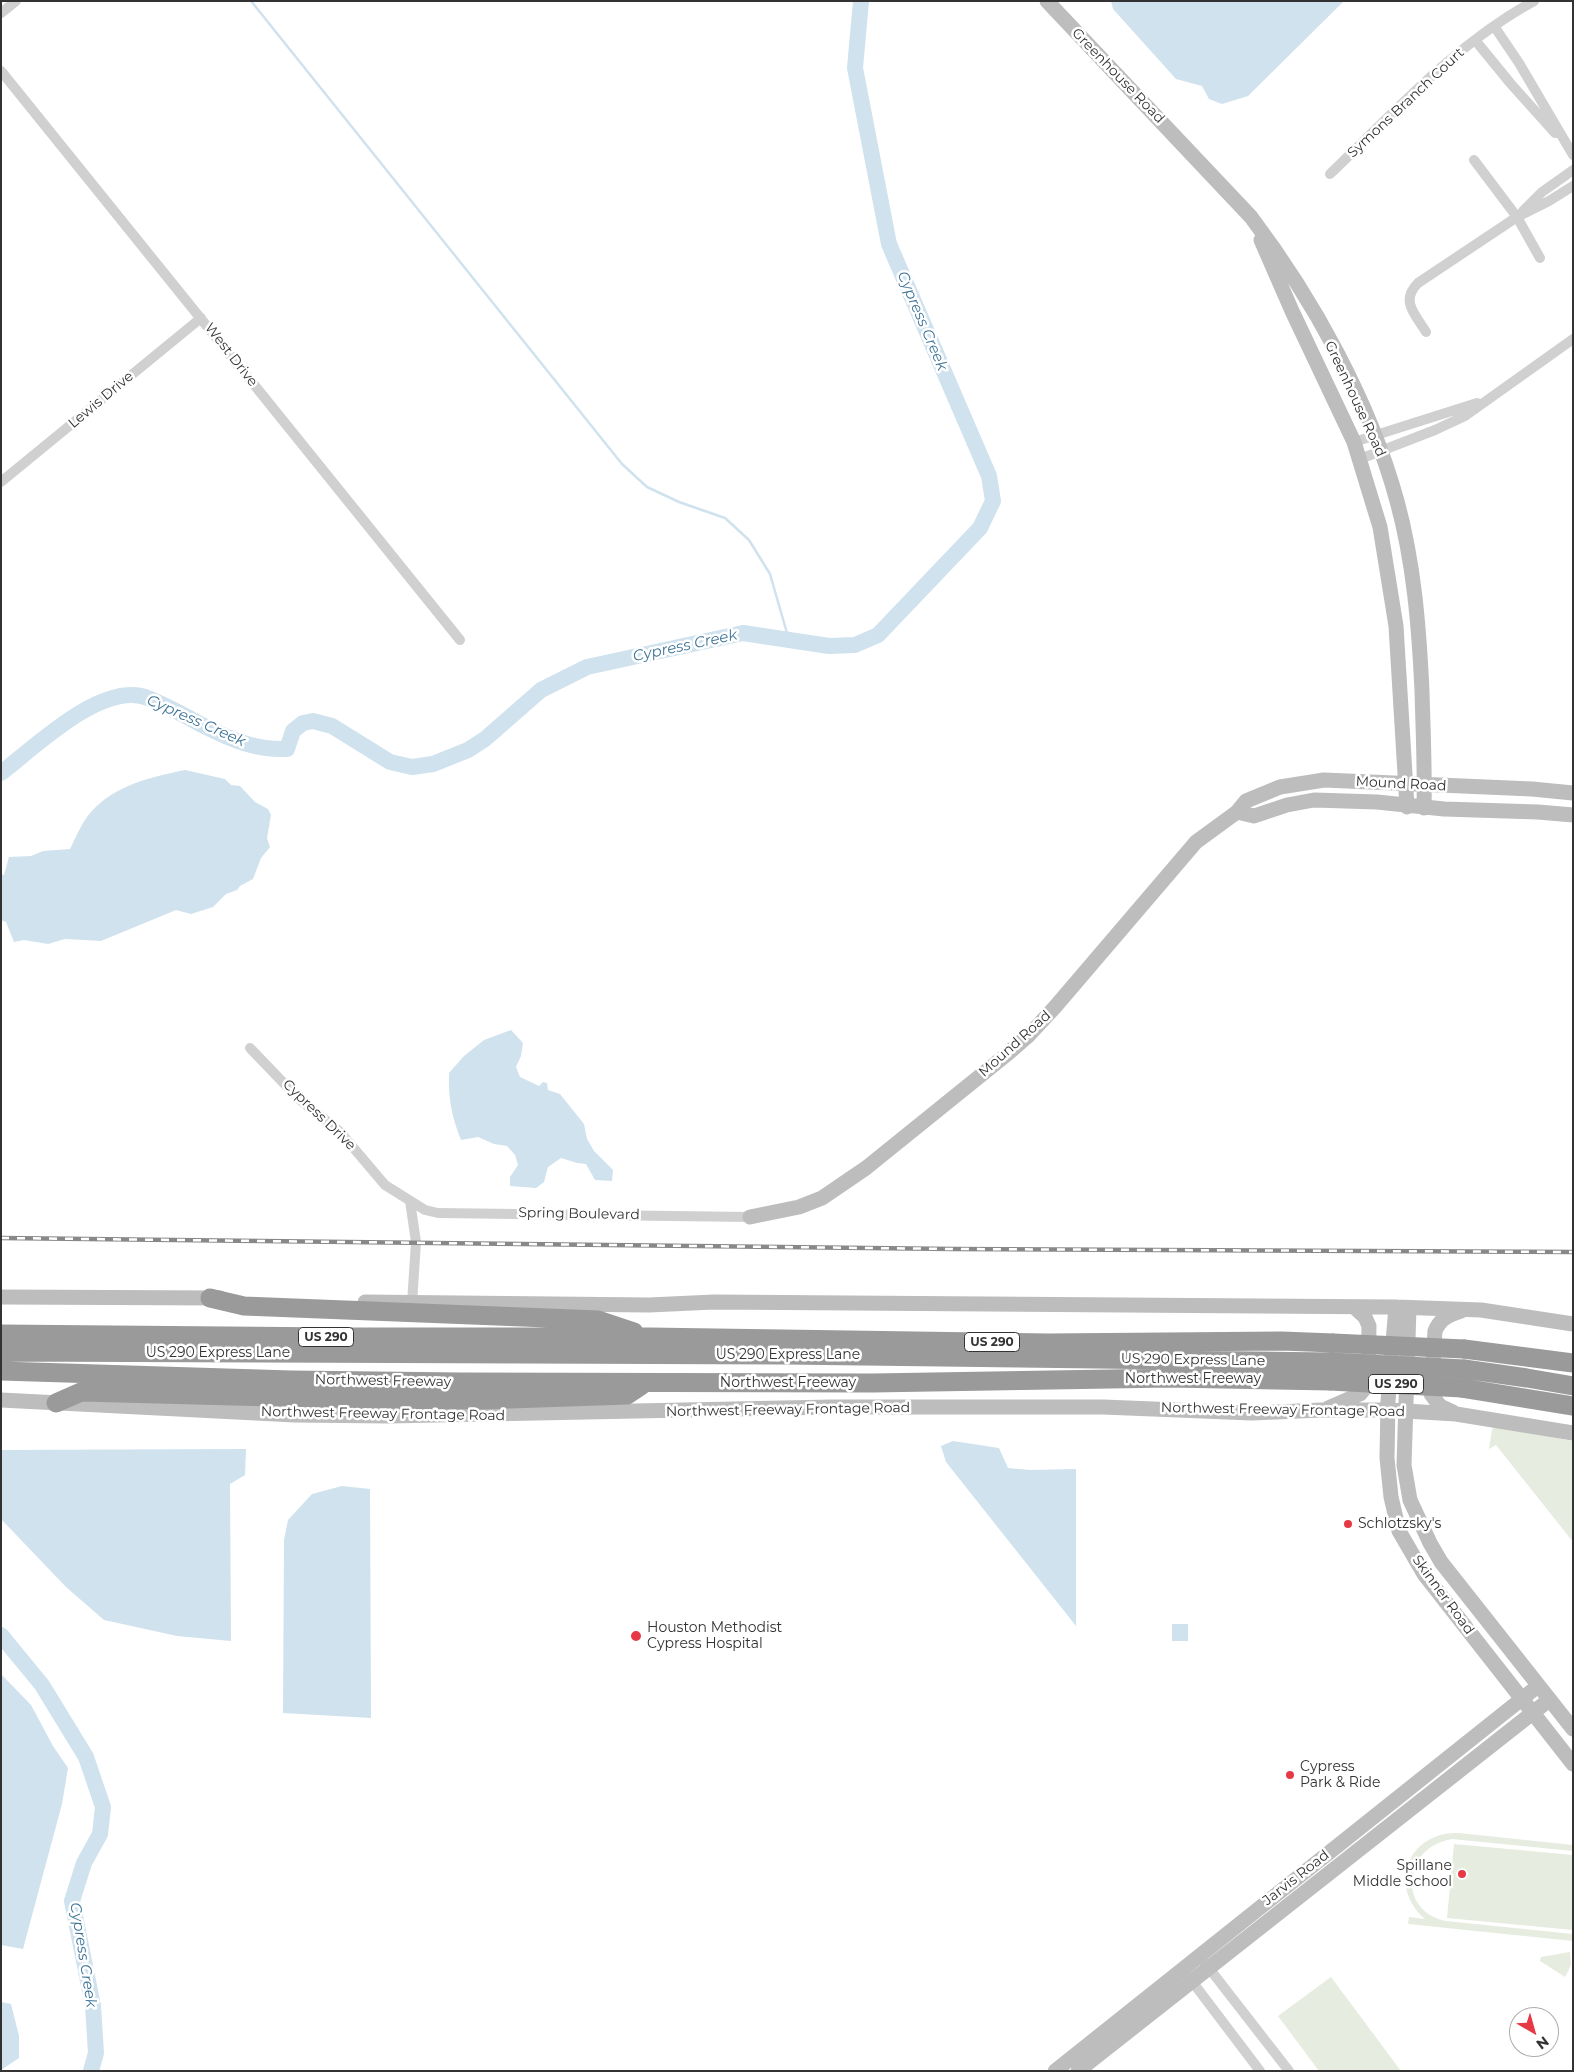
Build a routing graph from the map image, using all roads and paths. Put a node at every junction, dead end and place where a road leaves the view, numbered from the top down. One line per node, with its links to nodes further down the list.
1 (16, 1): 4 (street)
2 (1047, 1): 14 (street, Greenhouse Road)
3 (1534, 1): 5 (street, Symons Branch Court)
4 (1, 13)
5 (1494, 26): 6 (street, Symons Branch Court); 8 (street)
6 (1475, 40): 8 (street); 12 (street, Symons Branch Court)
7 (1, 70): 17 (street, West Drive)
8 (1565, 142): 9 (street)
9 (1573, 155)
10 (1474, 160): 15 (street)
11 (1573, 170): 15 (street)
12 (1330, 174)
13 (1573, 186): 15 (street)
14 (1251, 217): 21 (street, Greenhouse Road); 22 (street, Greenhouse Road)
15 (1517, 217): 16 (street); 18 (street)
16 (1540, 258)
17 (202, 318): 25 (street, Lewis Drive); 26 (street, West Drive)
18 (1426, 332)
19 (1573, 339): 20 (street)
20 (1483, 401): 21 (street); 23 (street)
21 (1375, 435): 22 (street); 23 (street, Greenhouse Road)
22 (1354, 442): 24 (street, Greenhouse Road)
23 (1381, 451): 24 (street); 28 (street, Greenhouse Road)
24 (1360, 459): 27 (street, Greenhouse Road)
25 (1, 482)
26 (460, 640)
27 (1406, 783): 28 (street, Mound Road); 30 (street, Greenhouse Road); 32 (street, Mound Road)
28 (1424, 784): 29 (street, Mound Road); 31 (street, Greenhouse Road)
29 (1573, 793)
30 (1408, 807): 31 (street, Mound Road); 32 (street, Mound Road)
31 (1424, 808): 33 (street, Mound Road)
32 (1237, 812): 36 (street, Mound Road)
33 (1573, 815)
34 (250, 1048): 35 (street, Cypress Drive)
35 (410, 1201): 36 (street, Spring Boulevard); 39 (street)
36 (750, 1216)
37 (1, 1297): 38 (street)
38 (210, 1298): 39 (street); 45 (highway)
39 (412, 1303): 40 (street)
40 (1354, 1307): 41 (street); 54 (street)
41 (1402, 1308): 42 (street); 55 (street, Skinner Road); 56 (street, Skinner Road)
42 (1465, 1310): 43 (street); 57 (street)
43 (1573, 1324)
44 (1, 1334): 45 (highway, US 290)
45 (650, 1337): 47 (highway, US 290, bridge)
46 (1, 1352): 50 (highway, US 290 Express Lane, bridge)
47 (1573, 1363)
48 (1, 1371): 49 (highway, Northwest Freeway / US 290)
49 (646, 1382): 52 (highway); 53 (highway, Northwest Freeway / US 290, bridge)
50 (1573, 1386)
51 (1, 1400): 52 (street, Northwest Freeway Frontage Road)
52 (56, 1403): 54 (street, Northwest Freeway Frontage Road)
53 (1573, 1406)
54 (1322, 1410): 55 (street, Northwest Freeway Frontage Road)
55 (1388, 1410): 56 (street, Northwest Freeway Frontage Road); 60 (street, Skinner Road)
56 (1406, 1411): 57 (street, Northwest Freeway Frontage Road); 59 (street, Skinner Road)
57 (1456, 1414): 58 (street, Northwest Freeway Frontage Road)
58 (1573, 1434)
59 (1441, 1562): 60 (street); 61 (street, Skinner Road)
60 (1424, 1574): 62 (street, Skinner Road)
61 (1538, 1686): 62 (street, Jarvis Road); 63 (street, Skinner Road)
62 (1522, 1699): 64 (street, Skinner Road); 67 (street, Jarvis Road)
63 (1549, 1700): 64 (street, Jarvis Road); 65 (street, Skinner Road)
64 (1534, 1713): 66 (street, Skinner Road); 68 (street, Jarvis Road)
65 (1573, 1729)
66 (1573, 1764)
67 (1373, 1817): 68 (street); 69 (street, Jarvis Road)
68 (1384, 1830): 70 (street, Jarvis Road)
69 (1199, 1956): 70 (street); 71 (street, Jarvis Road)
70 (1209, 1968): 72 (street, Jarvis Road); 76 (street)
71 (1182, 1969): 72 (street); 73 (street, Jarvis Road)
72 (1192, 1982): 74 (street, Jarvis Road); 75 (street)
73 (1055, 2071)
74 (1078, 2071)
75 (1260, 2071)
76 (1289, 2071)

